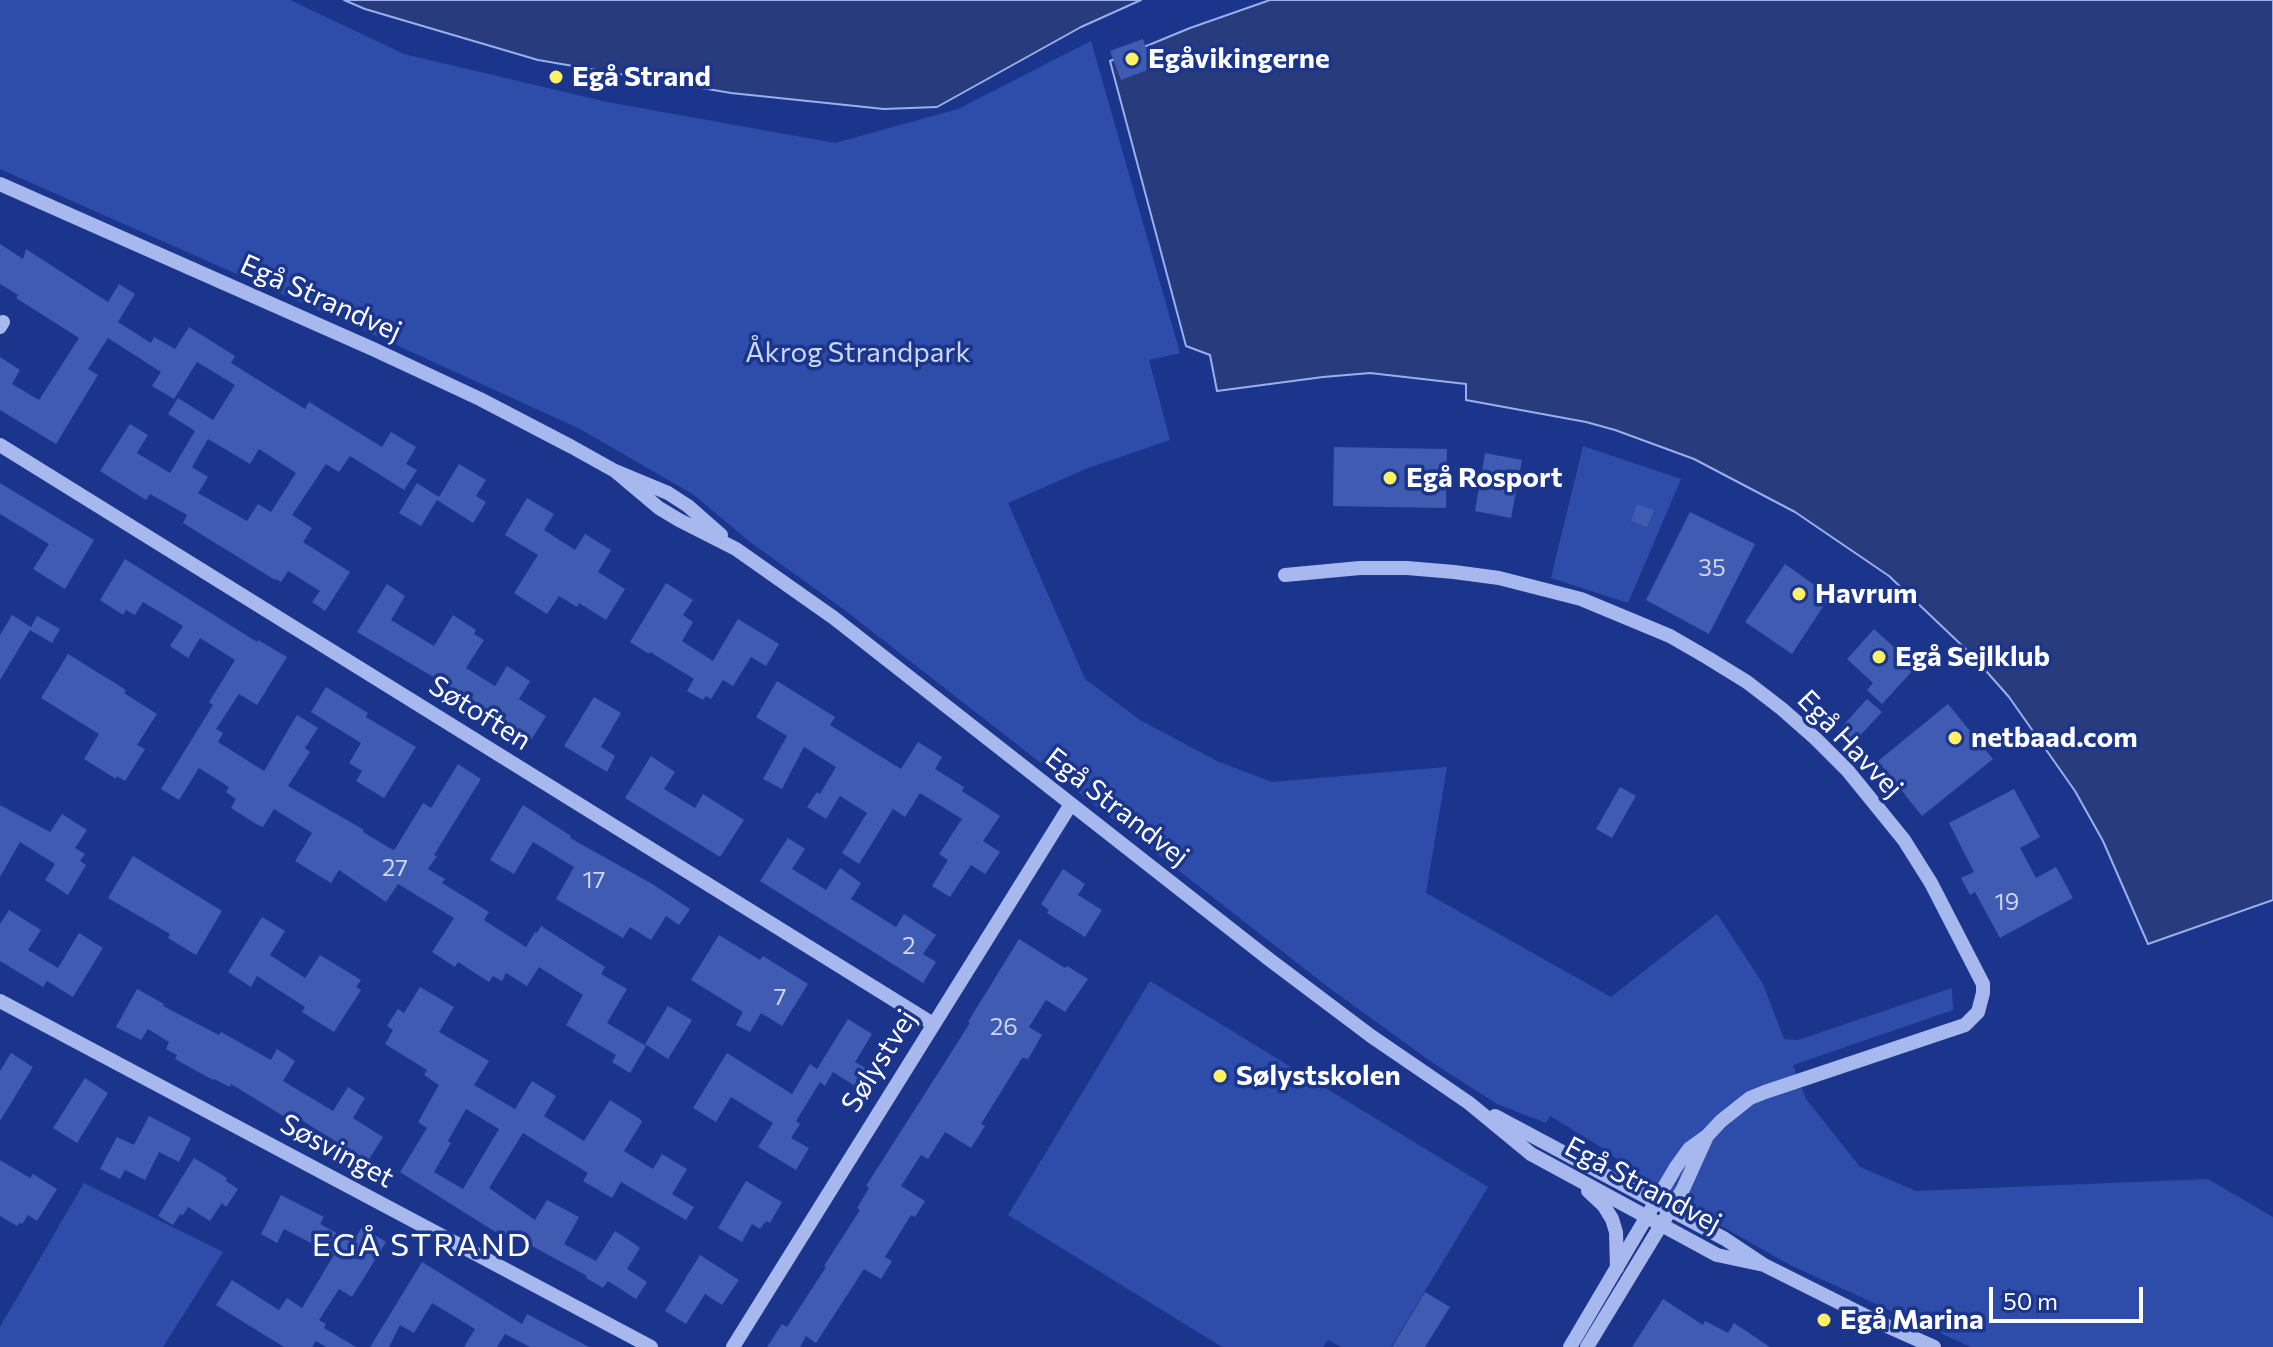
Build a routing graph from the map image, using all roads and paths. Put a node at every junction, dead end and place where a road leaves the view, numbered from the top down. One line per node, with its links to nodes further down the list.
1 (0, 184): 4 (street, Egå Strandvej)
2 (0, 445): 6 (street, Søtoften)
3 (1285, 575): 8 (street, Egå Havvej)
4 (1071, 804): 6 (street, Sølystvej); 7 (street, Egå Strandvej)
5 (0, 1001): 16 (street, Søsvinget)
6 (933, 1024): 17 (street, Sølystvej)
7 (1469, 1103): 9 (street, Egå Strandvej); 10 (street, Egå Strandvej)
8 (1707, 1136): 10 (street, Egå Havvej); 11 (street, Egå Havvej)
9 (1563, 1171): 12 (street, Egå Strandvej); 15 (street)
10 (1655, 1202): 11 (street, Egå Strandvej); 12 (street, Egå Havvej)
11 (1671, 1209): 13 (street, Egå Havvej); 14 (street, Egå Strandvej)
12 (1646, 1218): 13 (street, Egå Strandvej); 15 (street, Egå Havvej)
13 (1660, 1226): 14 (street, Egå Strandvej); 19 (street, Egå Havvej)
14 (1764, 1265): 20 (street, Egå Strandvej)
15 (1617, 1268): 18 (street, Egå Havvej)
16 (651, 1347)
17 (733, 1347)
18 (1570, 1347)
19 (1587, 1347)
20 (1934, 1347)

